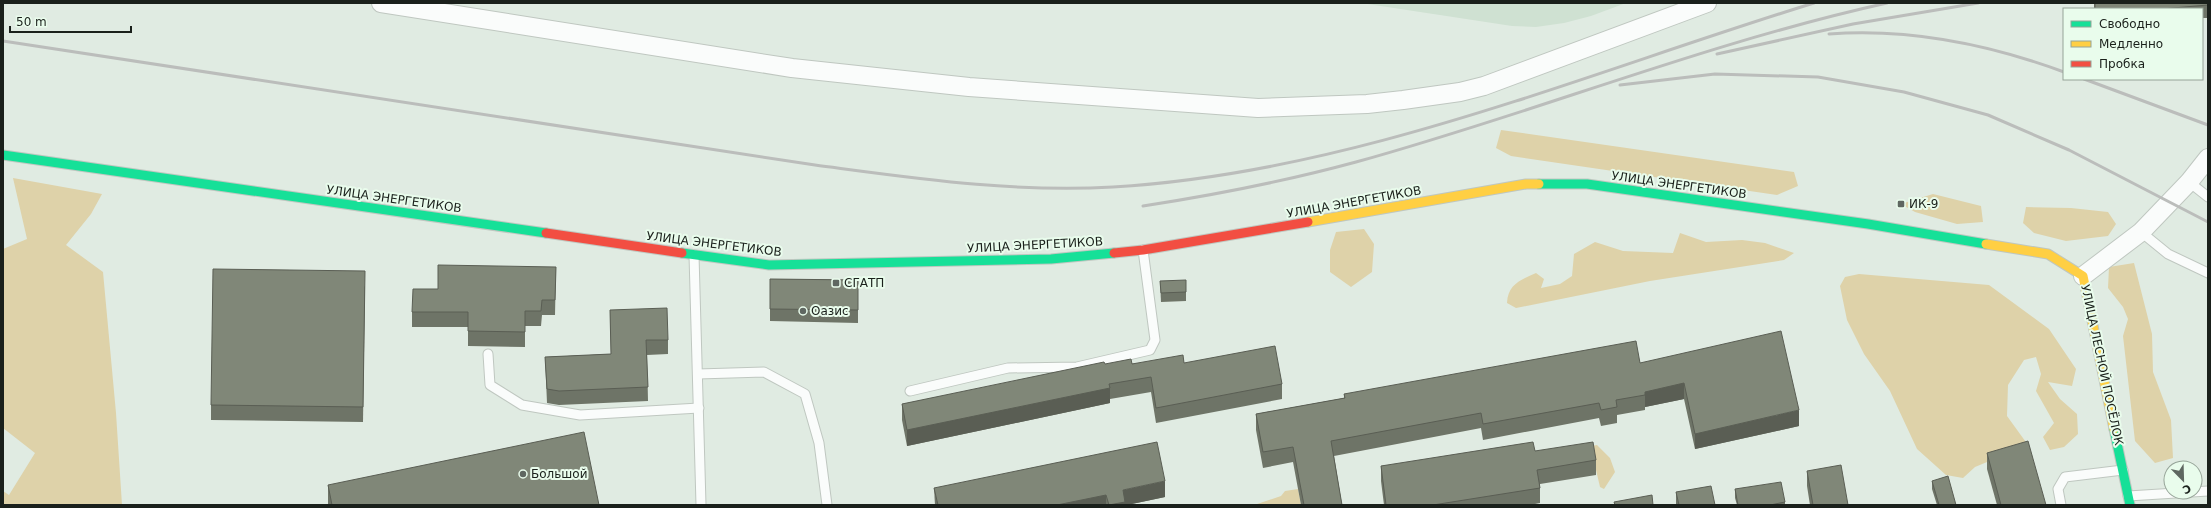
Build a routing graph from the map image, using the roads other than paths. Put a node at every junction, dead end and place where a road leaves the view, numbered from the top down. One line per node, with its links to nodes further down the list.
1 (381, 3): 2 (street)
2 (1707, 3)
3 (3, 154): 9 (street, УЛИЦА ЭНЕРГЕТИКОВ)
4 (2208, 158): 5 (street, УЛИЦА ЛЕСНОЙ ПОСЁЛОК)
5 (2189, 182): 6 (lane); 7 (street, УЛИЦА ЛЕСНОЙ ПОСЁЛОК)
6 (2208, 197)
7 (2141, 232): 10 (lane); 11 (street, УЛИЦА ЛЕСНОЙ ПОСЁЛОК)
8 (1143, 250): 9 (street, УЛИЦА ЭНЕРГЕТИКОВ); 11 (street, УЛИЦА ЭНЕРГЕТИКОВ); 14 (lane)
9 (694, 255): 13 (lane)
10 (2208, 273)
11 (2084, 276): 16 (street, УЛИЦА ЛЕСНОЙ ПОСЁЛОК)
12 (488, 354): 15 (lane)
13 (698, 374): 15 (lane); 20 (lane)
14 (910, 391)
15 (699, 408): 19 (lane)
16 (2123, 470): 18 (street, УЛИЦА ЛЕСНОЙ ПОСЁЛОК); 21 (lane)
17 (2208, 492): 18 (lane)
18 (2129, 500)
19 (701, 505)
20 (827, 505)
21 (2061, 505)

